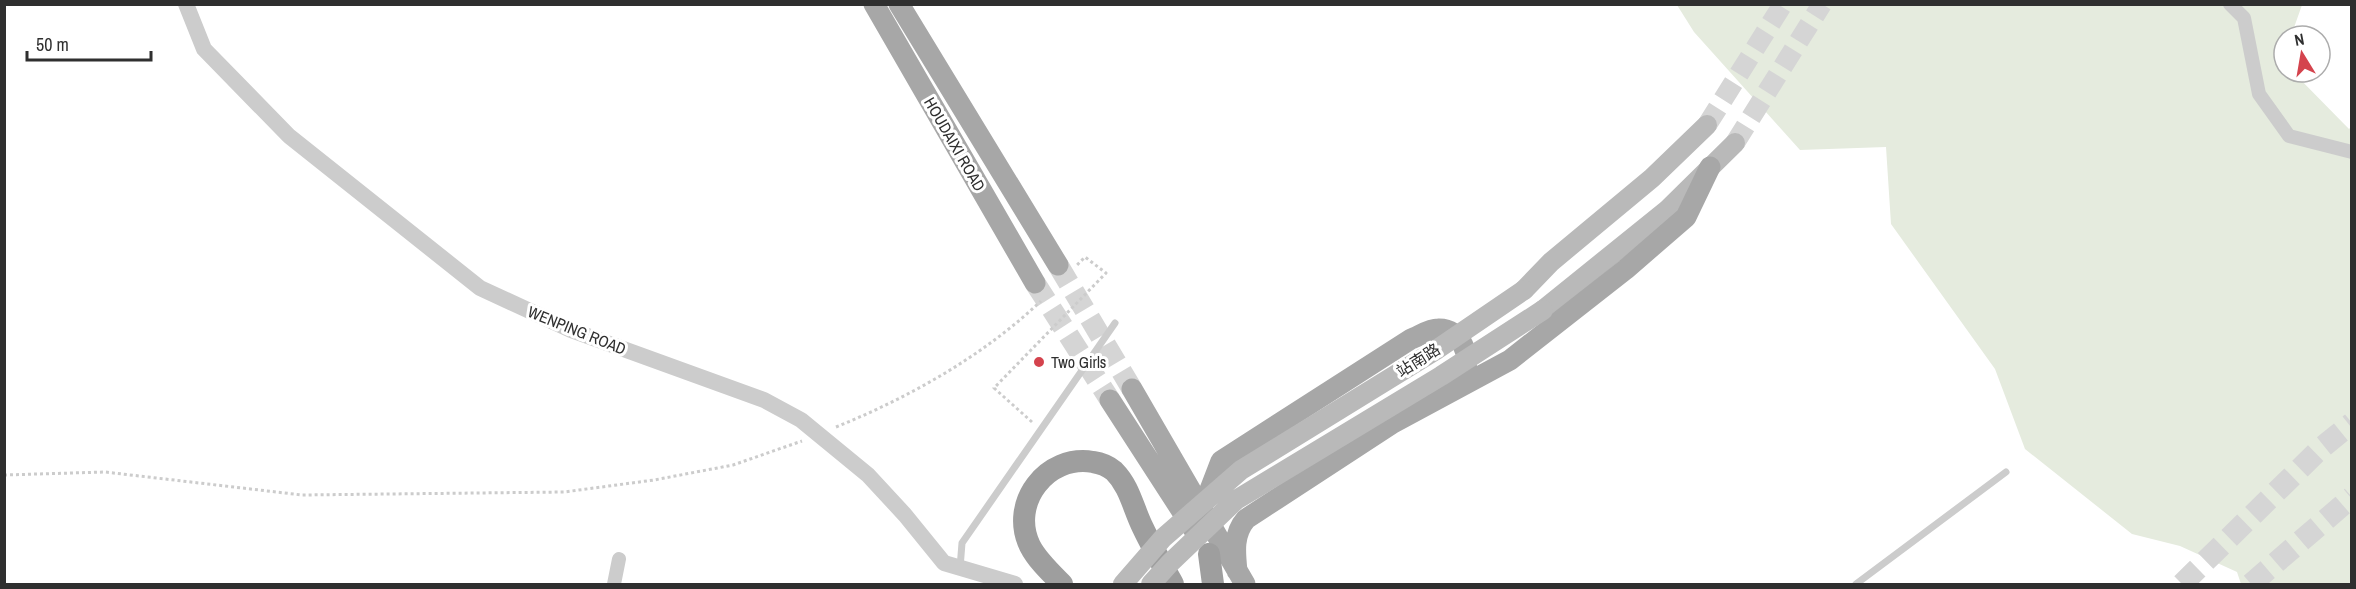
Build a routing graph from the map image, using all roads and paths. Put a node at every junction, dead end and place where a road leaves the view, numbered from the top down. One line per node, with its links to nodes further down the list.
1 (186, 4): 16 (street, WENPING ROAD)
2 (874, 4): 10 (main road, HOUDAIXI ROAD)
3 (899, 4): 9 (main road, HOUDAIXI ROAD)
4 (2229, 4): 7 (street)
5 (1707, 125): 19 (main road, 站南路, bridge)
6 (1735, 143): 8 (main road, 站南路)
7 (2352, 152)
8 (1710, 167): 14 (main road); 28 (main road, 站南路, bridge)
9 (1064, 269): 15 (path)
10 (1041, 289): 16 (path)
11 (1115, 322): 15 (lane)
12 (1132, 389): 23 (main road)
13 (1110, 400): 20 (main road)
14 (1434, 401): 19 (main road); 23 (main road)
15 (1041, 430): 22 (lane)
16 (818, 434): 18 (path); 22 (street, WENPING ROAD)
17 (2006, 472): 31 (lane)
18 (4, 475)
19 (1206, 500): 27 (main road, 站南路, bridge)
20 (1209, 554): 23 (main road); 30 (highway)
21 (619, 559): 24 (street)
22 (960, 568): 25 (street, WENPING ROAD)
23 (1237, 580)
24 (614, 585)
25 (1015, 585)
26 (1062, 585): 29 (highway)
27 (1123, 585)
28 (1151, 585)
29 (1173, 585)
30 (1214, 585)
31 (1856, 585)

